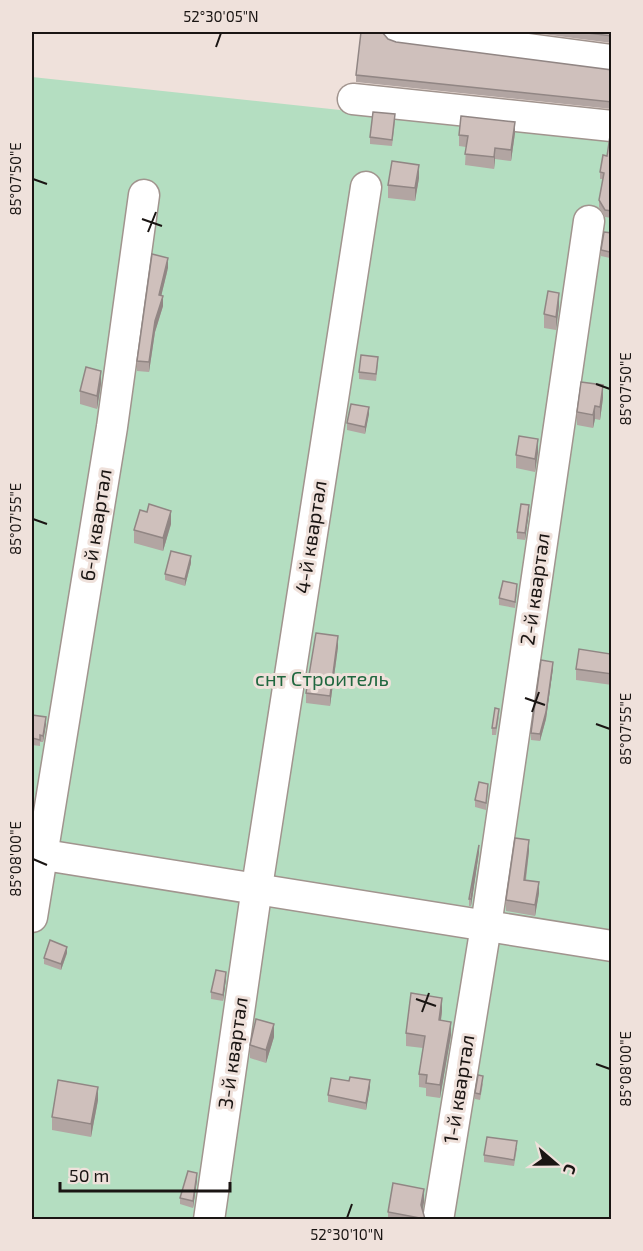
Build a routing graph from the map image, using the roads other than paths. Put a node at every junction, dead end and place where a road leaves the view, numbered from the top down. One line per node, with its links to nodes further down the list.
1 (398, 32): 2 (street)
2 (612, 60)
3 (353, 99): 4 (street)
4 (612, 126)
5 (366, 187): 9 (street, 4-й квартал)
6 (144, 195): 8 (street, 6-й квартал)
7 (589, 221): 11 (street, 2-й квартал)
8 (37, 854): 9 (street); 10 (street, 6-й квартал)
9 (256, 887): 11 (street); 14 (street, 3-й квартал)
10 (32, 917)
11 (486, 926): 12 (street); 13 (street, 2-й квартал)
12 (612, 946)
13 (481, 958): 15 (street, 1-й квартал)
14 (209, 1220)
15 (438, 1220)

